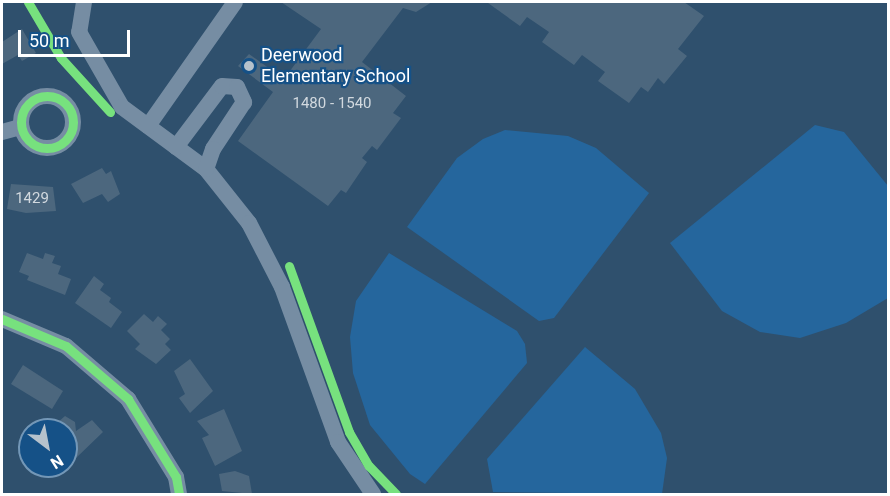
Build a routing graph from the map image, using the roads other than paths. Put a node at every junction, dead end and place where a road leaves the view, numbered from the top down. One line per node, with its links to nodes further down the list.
1 (84, 2): 3 (street)
2 (236, 2): 3 (street)
3 (148, 126): 6 (street)
4 (21, 127): 5 (street)
5 (2, 132)
6 (176, 147): 7 (street); 7 (street)
7 (206, 169): 10 (street)
8 (2, 319): 9 (street)
9 (178, 495)
10 (373, 495)

